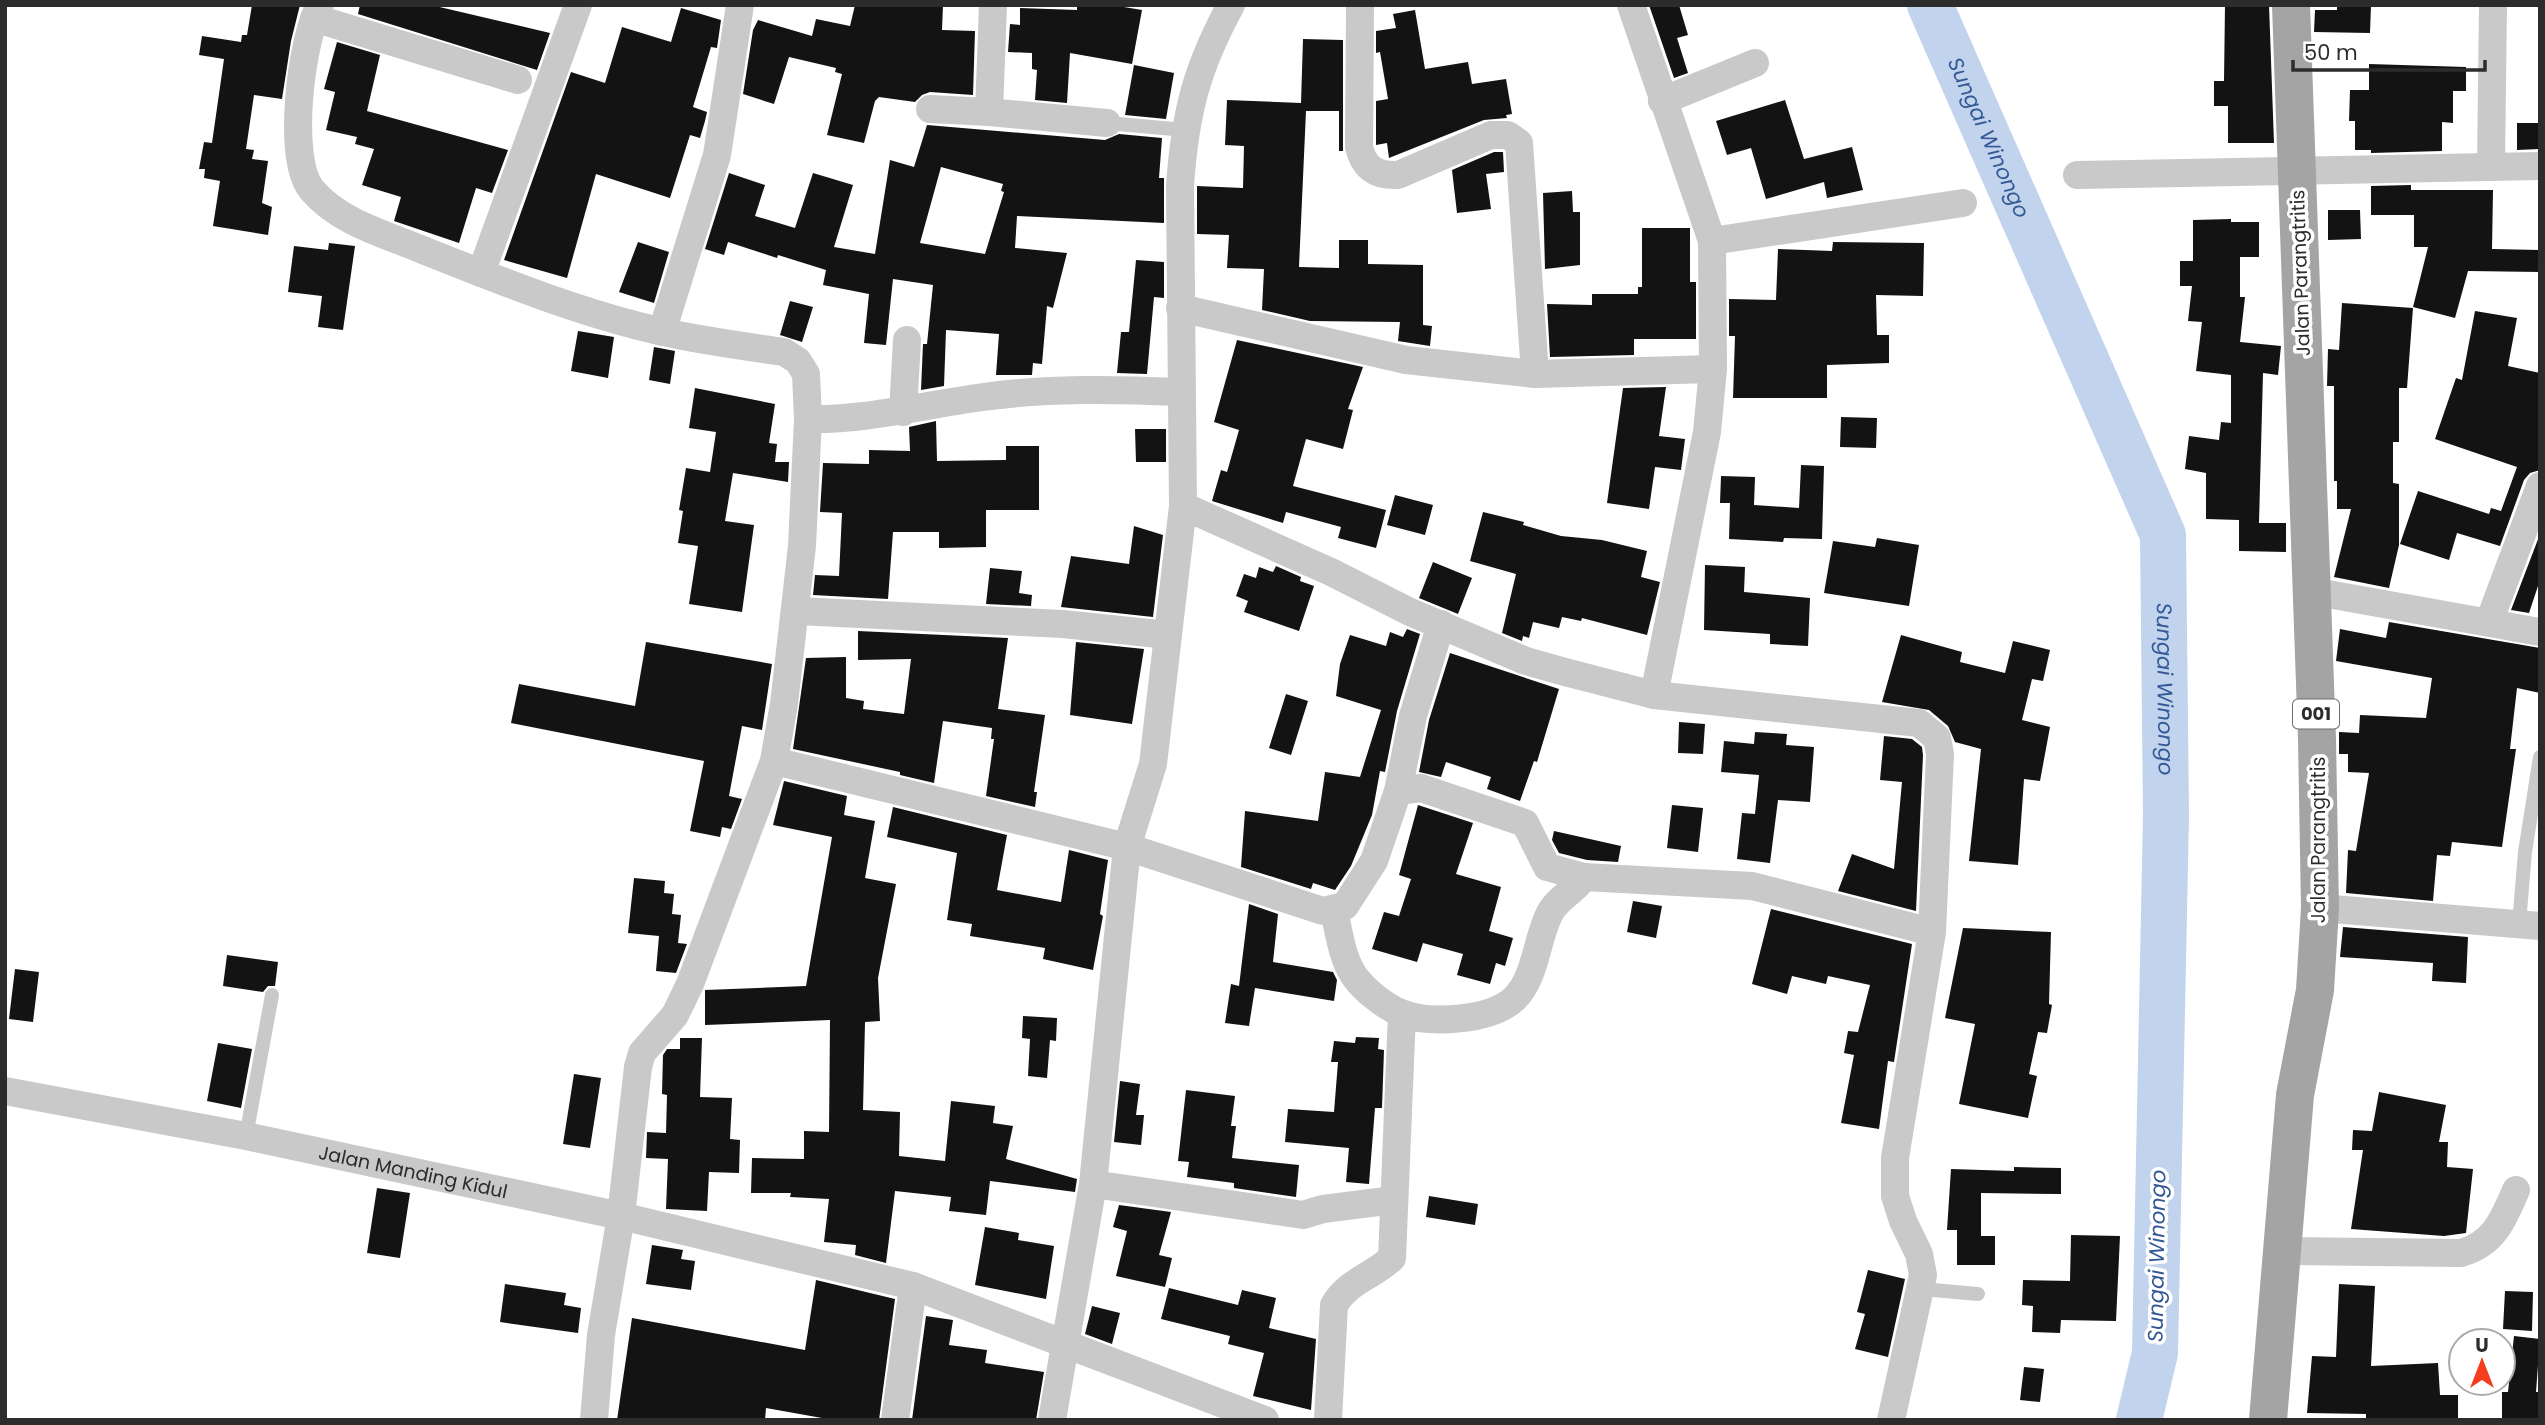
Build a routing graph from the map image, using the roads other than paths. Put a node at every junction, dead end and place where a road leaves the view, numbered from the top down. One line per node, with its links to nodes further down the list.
1 (578, 5): 23 (street)
2 (740, 5): 25 (street)
3 (993, 5): 14 (street)
4 (1231, 5): 16 (street)
5 (1360, 5): 28 (street)
6 (1632, 5): 12 (street)
7 (2291, 5): 19 (main road, Jalan Parangtritis / 001)
8 (2493, 5): 17 (street)
9 (317, 11): 11 (street); 23 (street)
10 (1755, 63): 12 (street)
11 (518, 80)
12 (1662, 101): 22 (street)
13 (930, 109): 14 (street)
14 (989, 111): 15 (street)
15 (1107, 123): 16 (lane)
16 (1185, 130): 24 (street)
17 (2491, 165): 18 (street); 19 (street)
18 (2540, 166)
19 (2296, 172): 20 (street); 34 (main road, Jalan Parangtritis / 001)
20 (2077, 175)
21 (1963, 203): 22 (street)
22 (1712, 240): 27 (street)
23 (481, 273): 25 (street)
24 (1180, 308): 28 (street); 29 (street)
25 (662, 332): 31 (street)
26 (907, 340): 30 (street)
27 (1713, 369): 28 (street); 40 (street)
28 (1535, 374)
29 (1180, 392): 30 (street); 33 (street)
30 (903, 412): 31 (street)
31 (808, 419): 35 (street)
32 (2540, 486): 36 (street)
33 (1182, 506): 37 (street); 39 (street)
34 (2311, 591): 36 (street); 46 (main road, Jalan Parangtritis / 001)
35 (797, 611): 39 (street); 42 (street)
36 (2489, 622): 38 (street)
37 (1441, 624): 40 (street); 43 (street)
38 (2540, 632)
39 (1168, 635): 44 (street)
40 (1654, 695): 49 (street)
41 (2540, 757): 48 (lane)
42 (774, 761): 44 (street); 57 (street)
43 (1398, 791): 45 (street); 47 (street)
44 (1127, 847): 47 (street); 54 (street)
45 (1584, 877): 49 (street); 51 (street)
46 (2320, 908): 48 (street); 58 (main road, Jalan Parangtritis / 001)
47 (1334, 911): 51 (street)
48 (2529, 925)
49 (1932, 932): 60 (street)
50 (272, 995): 53 (lane)
51 (1402, 1014): 56 (street)
52 (5, 1091): 53 (street, Jalan Manding Kidul)
53 (246, 1136): 57 (street, Jalan Manding Kidul)
54 (1093, 1184): 56 (street); 62 (street)
55 (2516, 1190): 58 (street)
56 (1394, 1200): 67 (street)
57 (621, 1216): 59 (street, Jalan Manding Kidul); 63 (street)
58 (2284, 1251): 69 (main road, Jalan Parangtritis / 001)
59 (913, 1286): 62 (street, Jalan Manding Kidul); 64 (street)
60 (1922, 1289): 61 (lane); 68 (street)
61 (1978, 1294)
62 (1067, 1346): 65 (street); 66 (street, Jalan Manding Kidul)
63 (594, 1420)
64 (895, 1420)
65 (1052, 1420)
66 (1265, 1420)
67 (1328, 1420)
68 (1891, 1420)
69 (2267, 1420)

